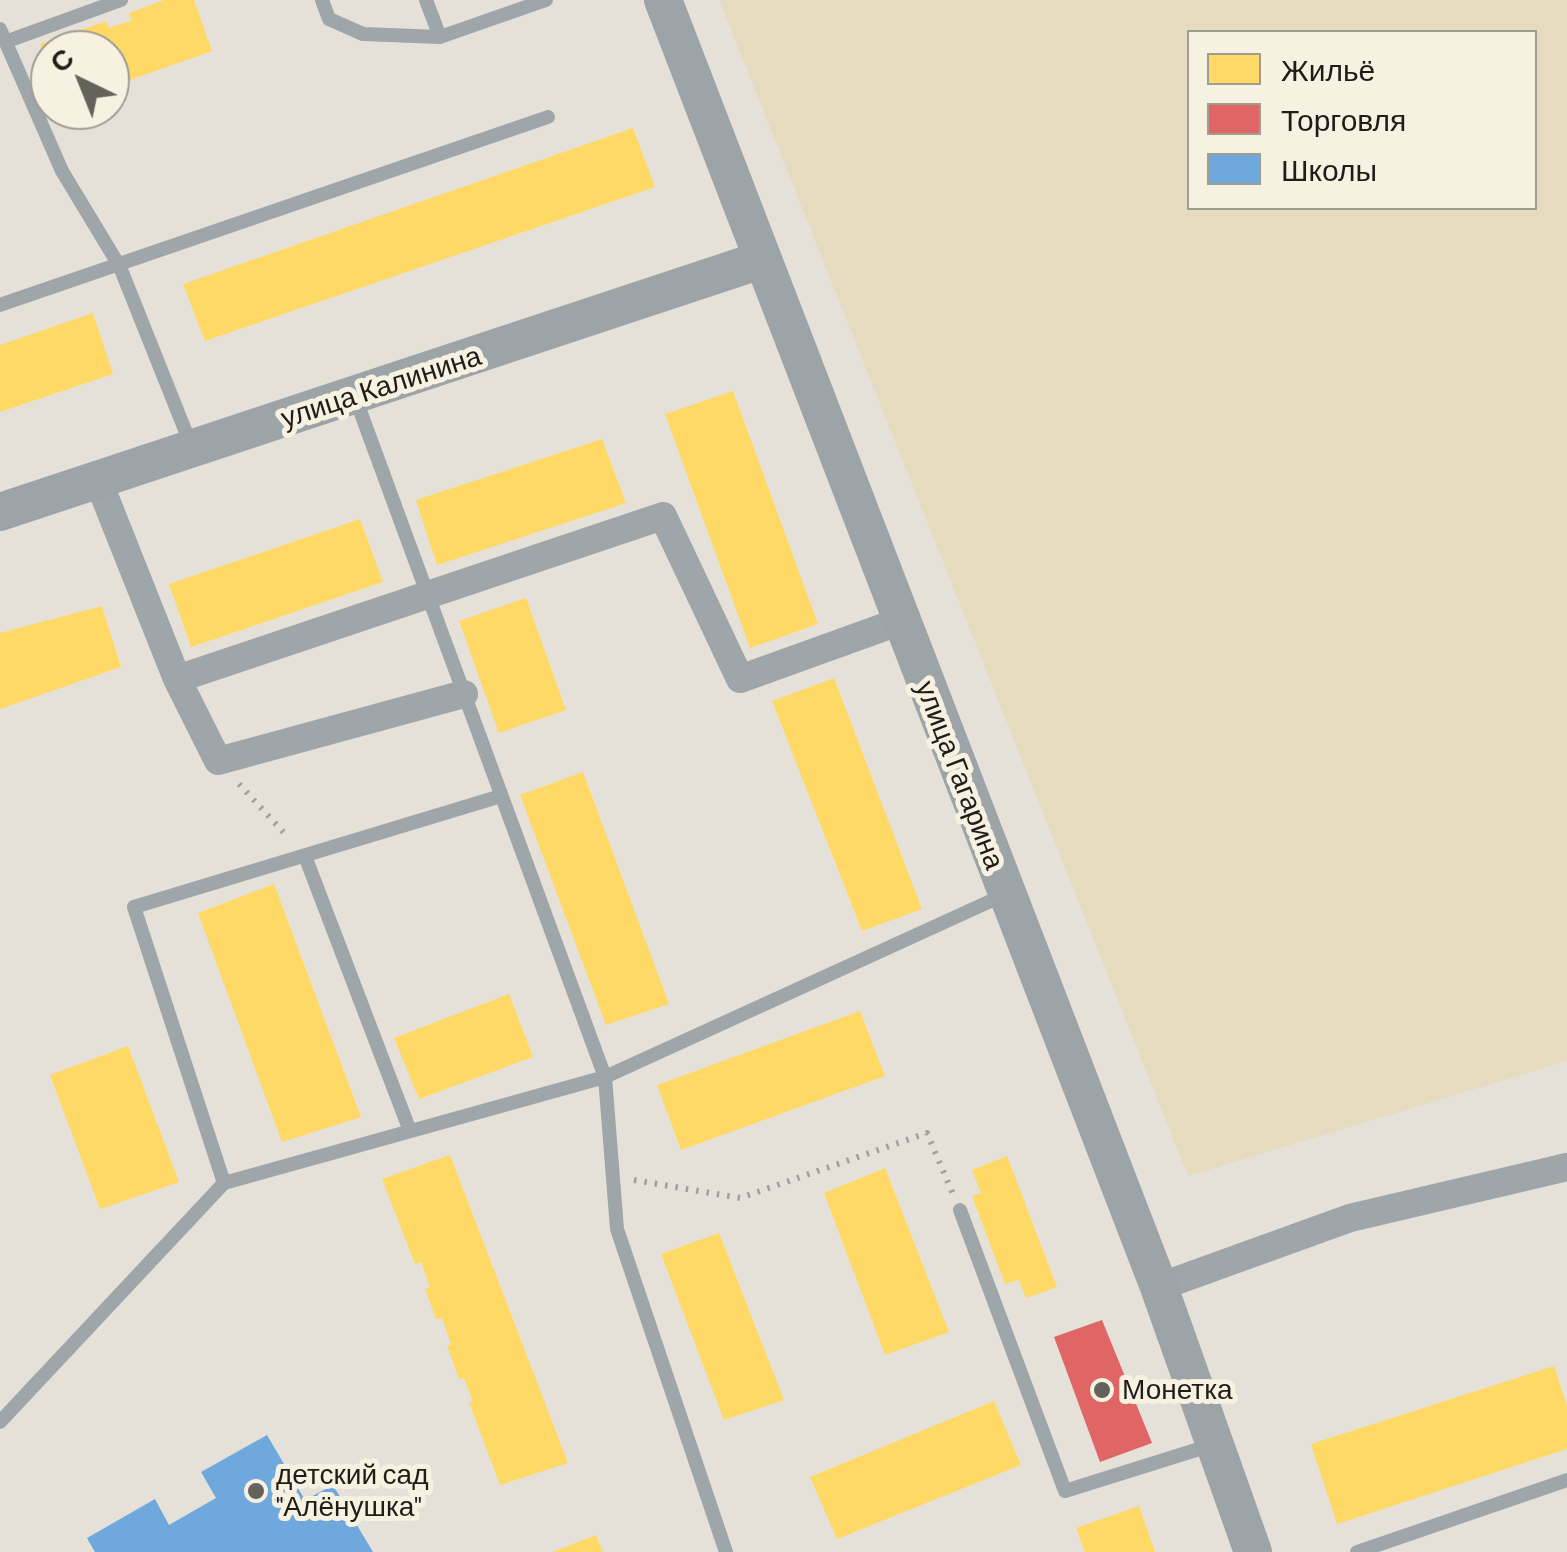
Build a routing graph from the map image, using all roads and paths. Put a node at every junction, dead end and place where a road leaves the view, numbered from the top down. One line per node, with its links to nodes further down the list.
1 (121, 0): 6 (lane)
2 (322, 0): 7 (lane)
3 (426, 0): 7 (lane)
4 (546, 0): 7 (lane)
5 (664, 0): 9 (street, улица Гагарина)
6 (2, 35): 10 (lane)
7 (440, 37)
8 (548, 117): 10 (lane)
9 (760, 260): 12 (street, улица Калинина); 17 (street, улица Гагарина)
10 (120, 266): 11 (lane); 13 (lane)
11 (0, 305)
12 (354, 396): 13 (street, улица Калинина); 16 (lane)
13 (193, 450): 14 (street, улица Калинина)
14 (98, 480): 15 (street, улица Калинина); 18 (street)
15 (0, 512)
16 (426, 592): 17 (street); 18 (street); 19 (lane)
17 (901, 621): 23 (street, улица Гагарина)
18 (177, 679): 20 (street)
19 (464, 694): 20 (street); 21 (lane)
20 (218, 761): 22 (path)
21 (502, 796): 22 (lane); 24 (lane)
22 (305, 856): 25 (lane); 28 (lane)
23 (1006, 894): 24 (lane); 30 (street, улица Гагарина)
24 (605, 1078): 25 (lane); 27 (lane)
25 (410, 1132): 28 (lane)
26 (1567, 1167): 30 (street)
27 (613, 1176): 29 (path); 35 (lane)
28 (224, 1183): 31 (lane)
29 (960, 1210): 32 (lane)
30 (1159, 1287): 32 (street, улица Гагарина)
31 (0, 1422)
32 (1215, 1444): 36 (street, улица Гагарина)
33 (1567, 1480): 34 (lane)
34 (1392, 1547): 37 (lane)
35 (726, 1552)
36 (1253, 1552)
37 (1357, 1552)

